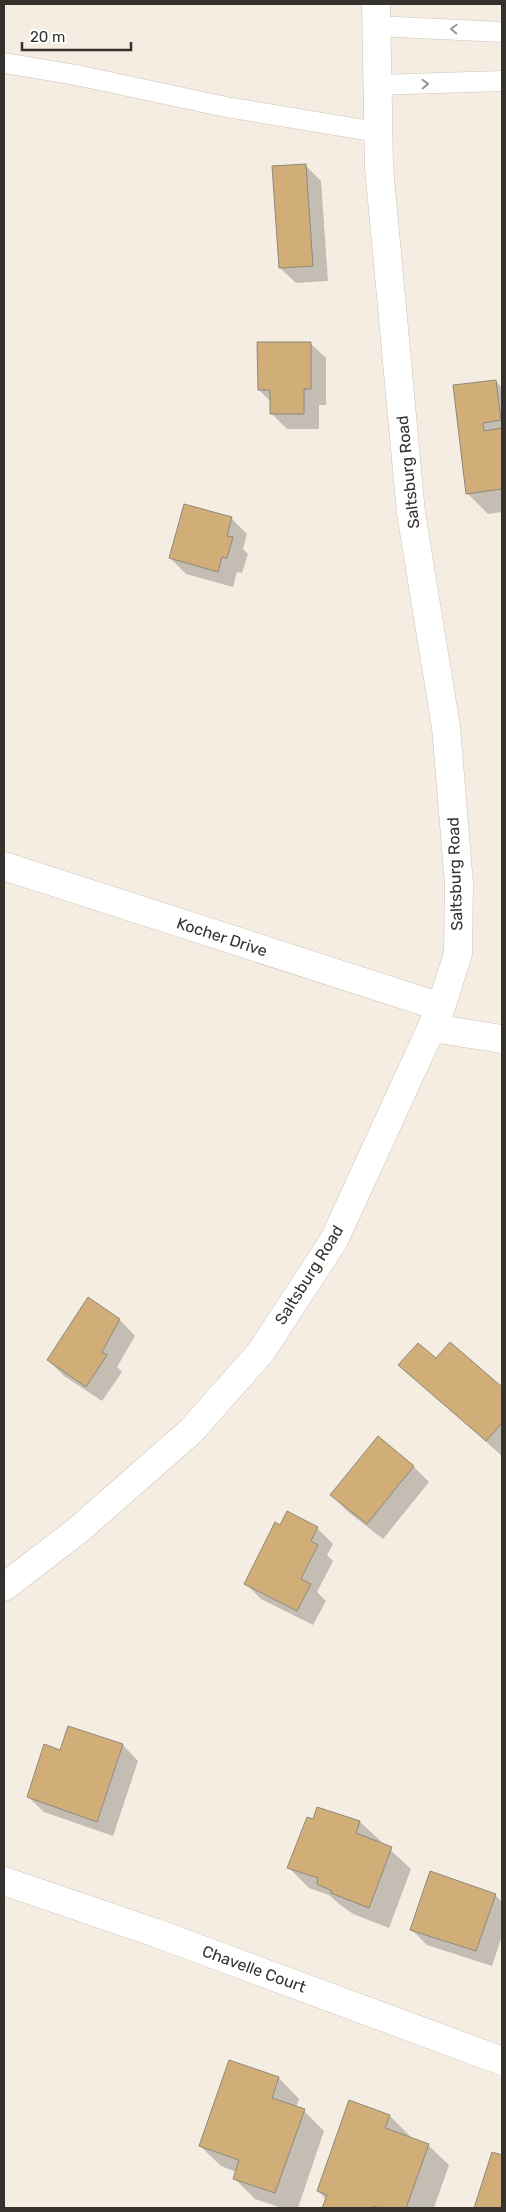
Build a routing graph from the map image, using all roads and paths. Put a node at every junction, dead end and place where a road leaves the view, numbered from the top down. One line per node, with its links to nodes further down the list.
1 (376, 15): 2 (lane, one-way to 1); 5 (main road, Saltsburg Road)
2 (502, 32)
3 (4, 63): 6 (lane)
4 (502, 81): 5 (lane, one-way to 4)
5 (376, 85): 6 (main road, Saltsburg Road)
6 (377, 132): 8 (main road, Saltsburg Road)
7 (4, 866): 8 (main road, Kocher Drive)
8 (436, 1017): 9 (main road, Kocher Drive); 10 (main road, Saltsburg Road)
9 (502, 1039)
10 (4, 1588)
11 (4, 1881): 12 (main road, Chavelle Court)
12 (502, 2061)

